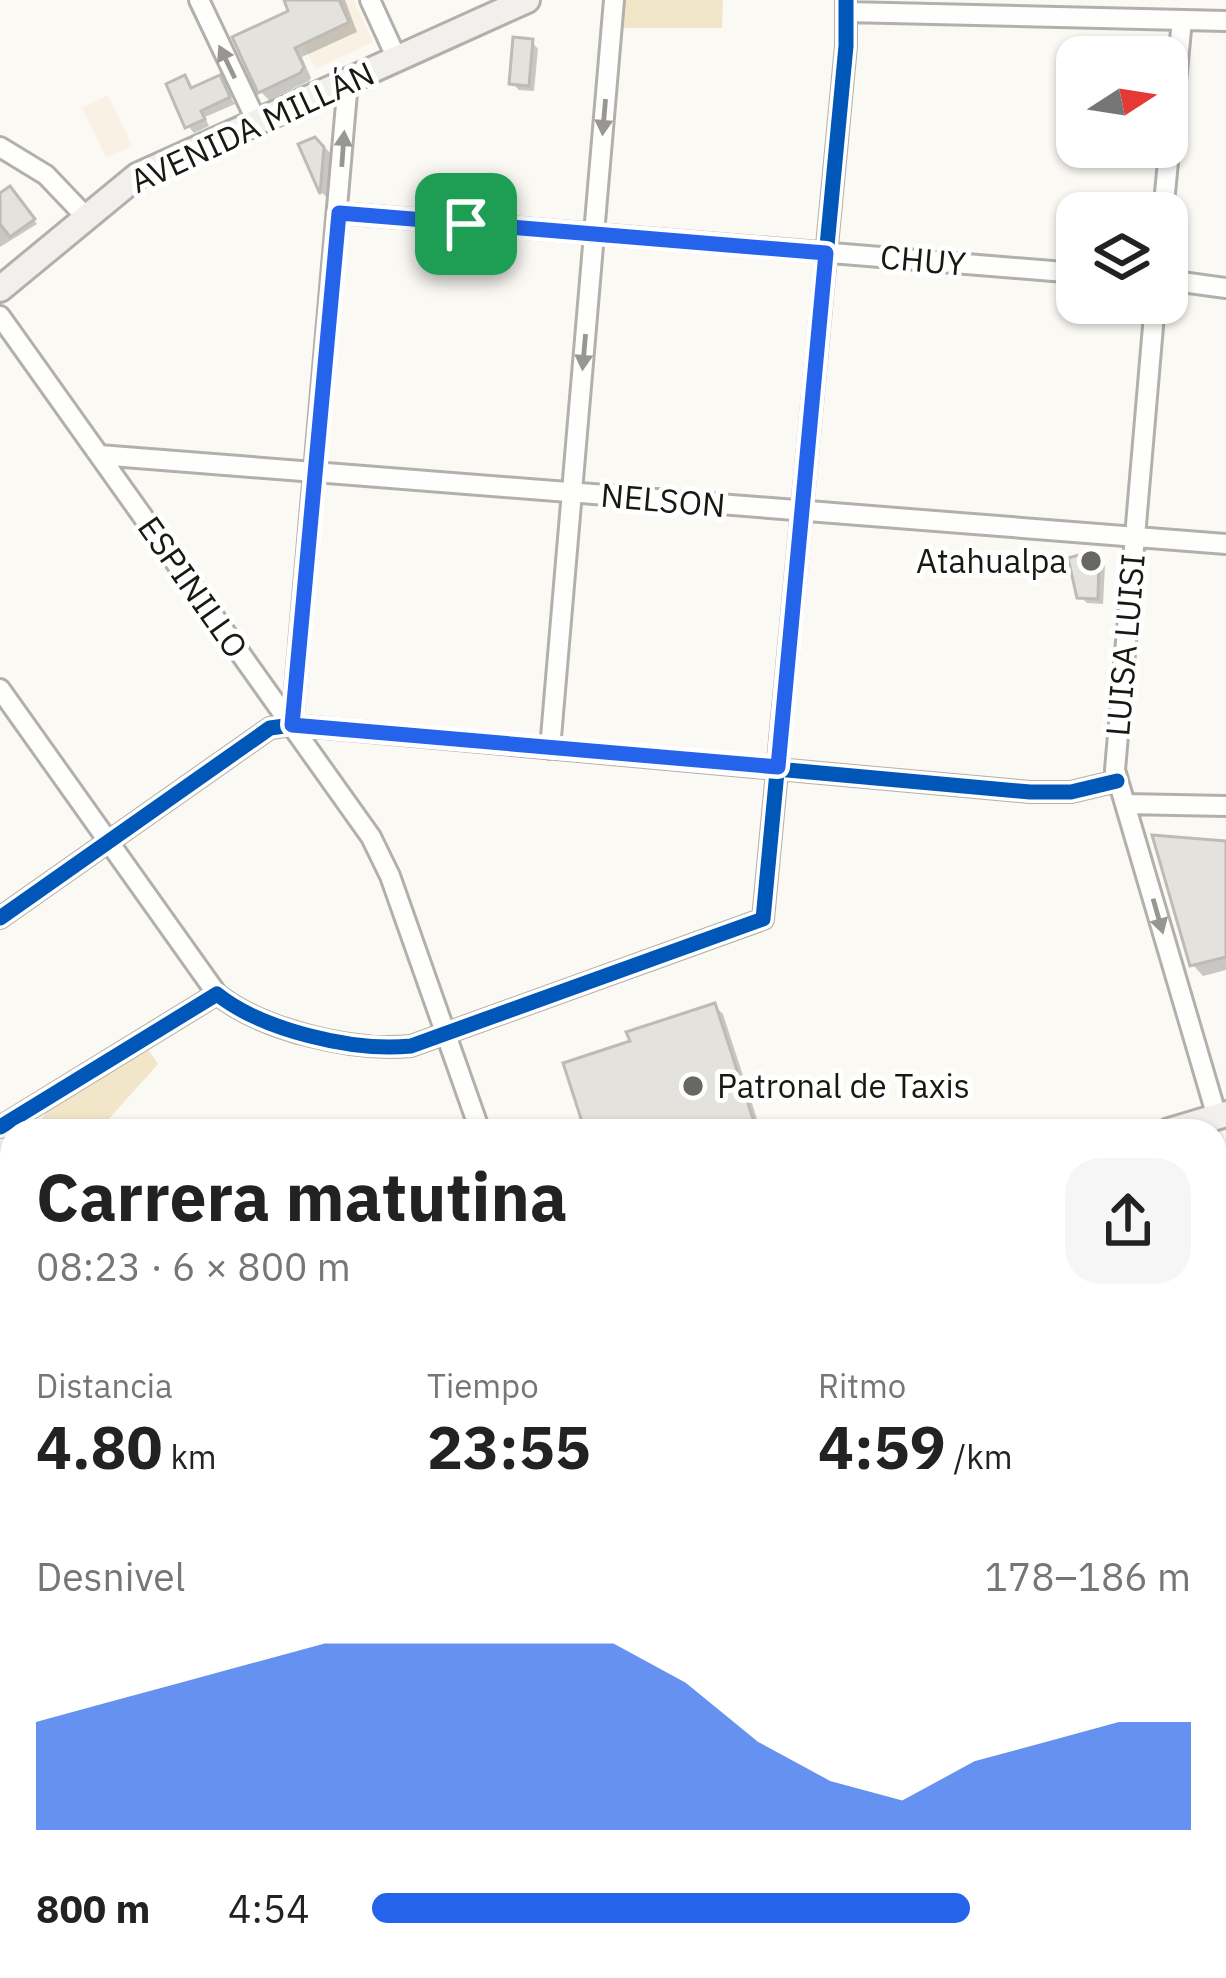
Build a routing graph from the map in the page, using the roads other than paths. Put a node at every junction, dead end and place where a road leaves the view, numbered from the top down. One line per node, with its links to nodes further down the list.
1 (199, 0): 10 (street, one-way to 1)
2 (370, 0): 8 (street)
3 (527, 0): 8 (main road, AVENIDA MILLÁN)
4 (614, 0): 15 (street, one-way to 15)
5 (846, 6): 6 (street); 16 (street)
6 (1182, 20): 7 (street); 12 (street)
7 (1226, 21)
8 (397, 59): 9 (main road, AVENIDA MILLÁN)
9 (348, 81): 10 (main road, AVENIDA MILLÁN); 13 (street, one-way to 9)
10 (257, 122): 14 (main road, AVENIDA MILLÁN)
11 (0, 147): 14 (street)
12 (1165, 192)
13 (339, 213): 15 (street, CHUY); 24 (street)
14 (86, 217): 20 (main road, AVENIDA MILLÁN)
15 (594, 235): 16 (street, CHUY); 25 (street, one-way to 25)
16 (826, 253): 17 (street, CHUY); 26 (street)
17 (1056, 271)
18 (1188, 283): 19 (street)
19 (1226, 288)
20 (0, 289)
21 (0, 316): 23 (street, ESPINILLO)
22 (1153, 324): 27 (street, LUISA LUISI)
23 (99, 455): 24 (street, NELSON); 30 (street, ESPINILLO)
24 (316, 470): 25 (street, NELSON); 30 (street)
25 (572, 493): 26 (street, NELSON); 31 (street)
26 (802, 511): 27 (street, NELSON); 32 (street)
27 (1134, 537): 28 (street, NELSON); 33 (street, LUISA LUISI)
28 (1226, 544)
29 (0, 689): 36 (street)
30 (292, 725): 31 (street); 36 (street); 39 (street, ESPINILLO)
31 (550, 749): 32 (street)
32 (778, 767): 33 (street); 39 (street)
33 (1117, 781): 34 (street, LUISA LUISI)
34 (1125, 804): 35 (street); 40 (street, LUISA LUISI, one-way to 40)
35 (1226, 806)
36 (109, 843): 37 (street); 38 (street)
37 (0, 918)
38 (217, 994): 39 (street); 41 (street)
39 (445, 1035): 42 (street, ESPINILLO)
40 (1222, 1115)
41 (30, 1119)
42 (476, 1119)

